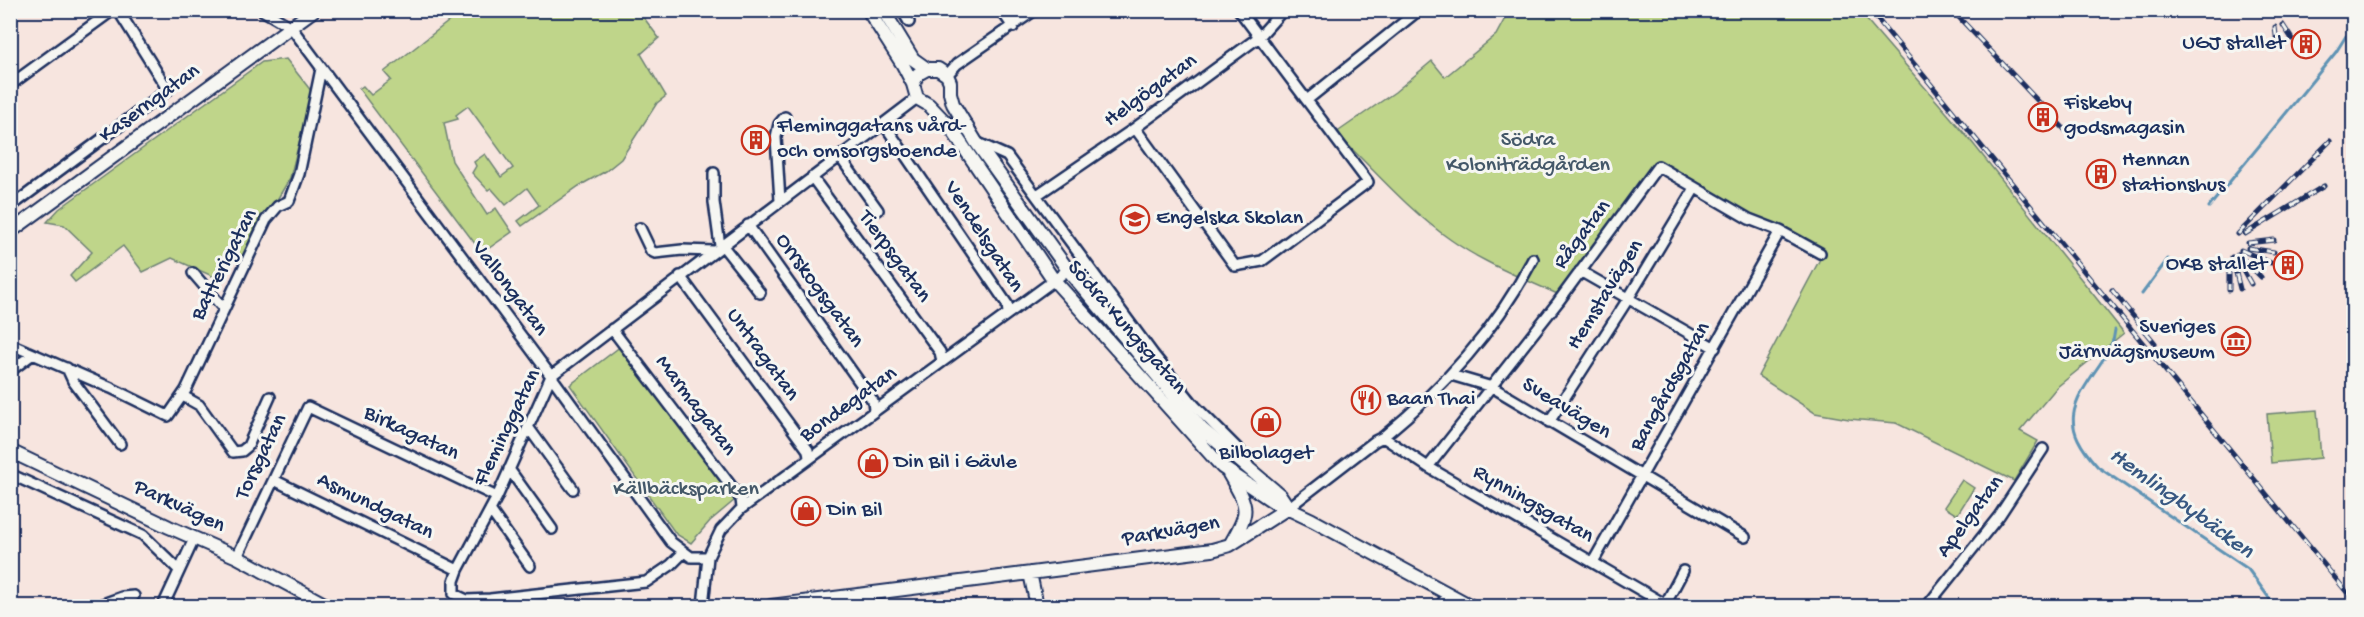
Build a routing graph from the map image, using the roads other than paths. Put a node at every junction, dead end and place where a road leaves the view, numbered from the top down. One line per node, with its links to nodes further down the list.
1 (113, 10): 21 (street)
2 (118, 10): 36 (street, Kaserngatan)
3 (262, 10): 14 (street)
4 (314, 10): 14 (main road, Kaserngatan)
5 (868, 10): 20 (main road)
6 (883, 10): 18 (main road)
7 (902, 10): 13 (street)
8 (1001, 10): 15 (street)
9 (1035, 10): 15 (street)
10 (1239, 10): 16 (street)
11 (1283, 10): 16 (street, Helgögatan)
12 (1419, 10): 24 (street)
13 (909, 22)
14 (291, 27): 17 (street, Vallongatan); 41 (main road, Kaserngatan)
15 (1013, 27): 19 (street)
16 (1259, 37): 24 (street); 28 (street, Helgögatan)
17 (321, 69): 52 (street, Batterigatan); 62 (street, Vallongatan)
18 (927, 69): 19 (main road); 20 (main road)
19 (947, 75): 22 (main road, Södra Kungsgatan)
20 (913, 84): 23 (main road)
21 (10, 85)
22 (950, 93): 25 (main road); 29 (main road, Södra Kungsgatan)
23 (917, 98): 25 (main road, Södra Kungsgatan); 27 (street, Fleminggatan)
24 (1307, 100): 28 (street)
25 (929, 105): 49 (main road, Södra Kungsgatan)
26 (785, 117): 35 (street)
27 (884, 124): 30 (street, Fleminggatan); 53 (street, Vendelsgatan)
28 (1135, 128): 34 (street, Helgögatan)
29 (976, 142): 34 (street, Södra Kungsgatan); 45 (main road, Södra Kungsgatan)
30 (840, 157): 32 (street, Fleminggatan); 37 (street)
31 (714, 173): 42 (street)
32 (812, 177): 35 (street, Fleminggatan); 58 (street, Tierpsgatan)
33 (1695, 188): 40 (street, Rågatan); 46 (street, Rågatan); 51 (street, Hemstavägen)
34 (1036, 195): 78 (street, Södra Kungsgatan)
35 (780, 201): 38 (street, Fleminggatan)
36 (10, 207)
37 (878, 210)
38 (748, 225): 42 (street, Fleminggatan); 67 (street, Orrskogsgatan)
39 (640, 228): 42 (street)
40 (1780, 231): 43 (street, Rågatan); 56 (street, Bangårdsgatan)
41 (10, 232)
42 (719, 248): 48 (street, Fleminggatan); 50 (street)
43 (1820, 253)
44 (1533, 259): 61 (street, Parkvägen)
45 (1068, 270): 49 (street, Bondegatan); 78 (main road, Södra Kungsgatan)
46 (1580, 271): 51 (street); 63 (street, Rågatan)
47 (193, 273): 52 (street)
48 (680, 276): 54 (street, Fleminggatan); 74 (street, Untragatan)
49 (1053, 279): 53 (street, Bondegatan); 77 (main road, Södra Kungsgatan)
50 (760, 293)
51 (1628, 299): 56 (street); 68 (street, Hemstavägen)
52 (224, 309): 64 (street, Batterigatan)
53 (1008, 314): 58 (street, Bondegatan)
54 (612, 329): 62 (street, Fleminggatan); 84 (street, Marmagatan)
55 (10, 344): 57 (street)
56 (1715, 348): 80 (street, Bangårdsgatan)
57 (33, 354): 59 (street); 60 (street)
58 (942, 361): 67 (street, Bondegatan)
59 (67, 369): 64 (street, Batterigatan); 71 (street)
60 (10, 371)
61 (1450, 375): 63 (street); 70 (street, Parkvägen)
62 (551, 376): 69 (street, Fleminggatan); 91 (street, Vallongatan)
63 (1492, 387): 68 (street, Sveavägen); 75 (street, Rågatan)
64 (183, 396): 65 (street)
65 (270, 397)
66 (308, 407): 81 (street, Torsgatan); 83 (street, Birkagatan)
67 (874, 410): 74 (street, Bondegatan)
68 (1549, 422): 80 (street, Sveavägen)
69 (528, 427): 76 (street, Fleminggatan); 82 (street)
70 (1383, 437): 75 (street, Rynningsgatan); 85 (street, Parkvägen)
71 (120, 444)
72 (2043, 449): 111 (street, Apelgatan)
73 (10, 451): 89 (main road, Parkvägen)
74 (809, 458): 84 (street, Bondegatan)
75 (1428, 467): 94 (street, Rynningsgatan)
76 (510, 469): 83 (street, Fleminggatan); 87 (street)
77 (1227, 471): 85 (main road, Södra Kungsgatan); 90 (main road)
78 (1252, 473): 85 (main road, Södra Kungsgatan)
79 (10, 474): 96 (street, Parkvägen)
80 (1642, 477): 88 (street, Sveavägen); 94 (street, Bangårdsgatan)
81 (274, 480): 92 (street, Torsgatan); 97 (street, Asmundgatan)
82 (573, 489)
83 (497, 497): 86 (street, Fleminggatan)
84 (742, 508): 93 (street, Bondegatan)
85 (1288, 508): 90 (main road, Parkvägen); 100 (main road)
86 (490, 510): 95 (street); 97 (street, Fleminggatan)
87 (552, 529)
88 (1745, 537)
89 (194, 539): 92 (main road, Parkvägen); 96 (street)
90 (1230, 545): 99 (main road, Parkvägen)
91 (684, 552): 93 (street); 97 (street, Fleminggatan)
92 (237, 557): 104 (main road, Parkvägen)
93 (708, 557): 105 (street, Bondegatan)
94 (1593, 562): 110 (street, Rynningsgatan)
95 (530, 566)
96 (179, 570): 103 (street)
97 (458, 570)
98 (1683, 571): 110 (street, Rynningsgatan)
99 (1030, 573): 106 (main road, Parkvägen); 107 (main road)
100 (1449, 594): 108 (street); 109 (main road)
101 (134, 596): 102 (street)
102 (97, 606)
103 (163, 606)
104 (328, 606)
105 (703, 606)
106 (771, 606)
107 (1037, 606)
108 (1440, 606)
109 (1471, 606)
110 (1667, 606)
111 (1927, 606)

